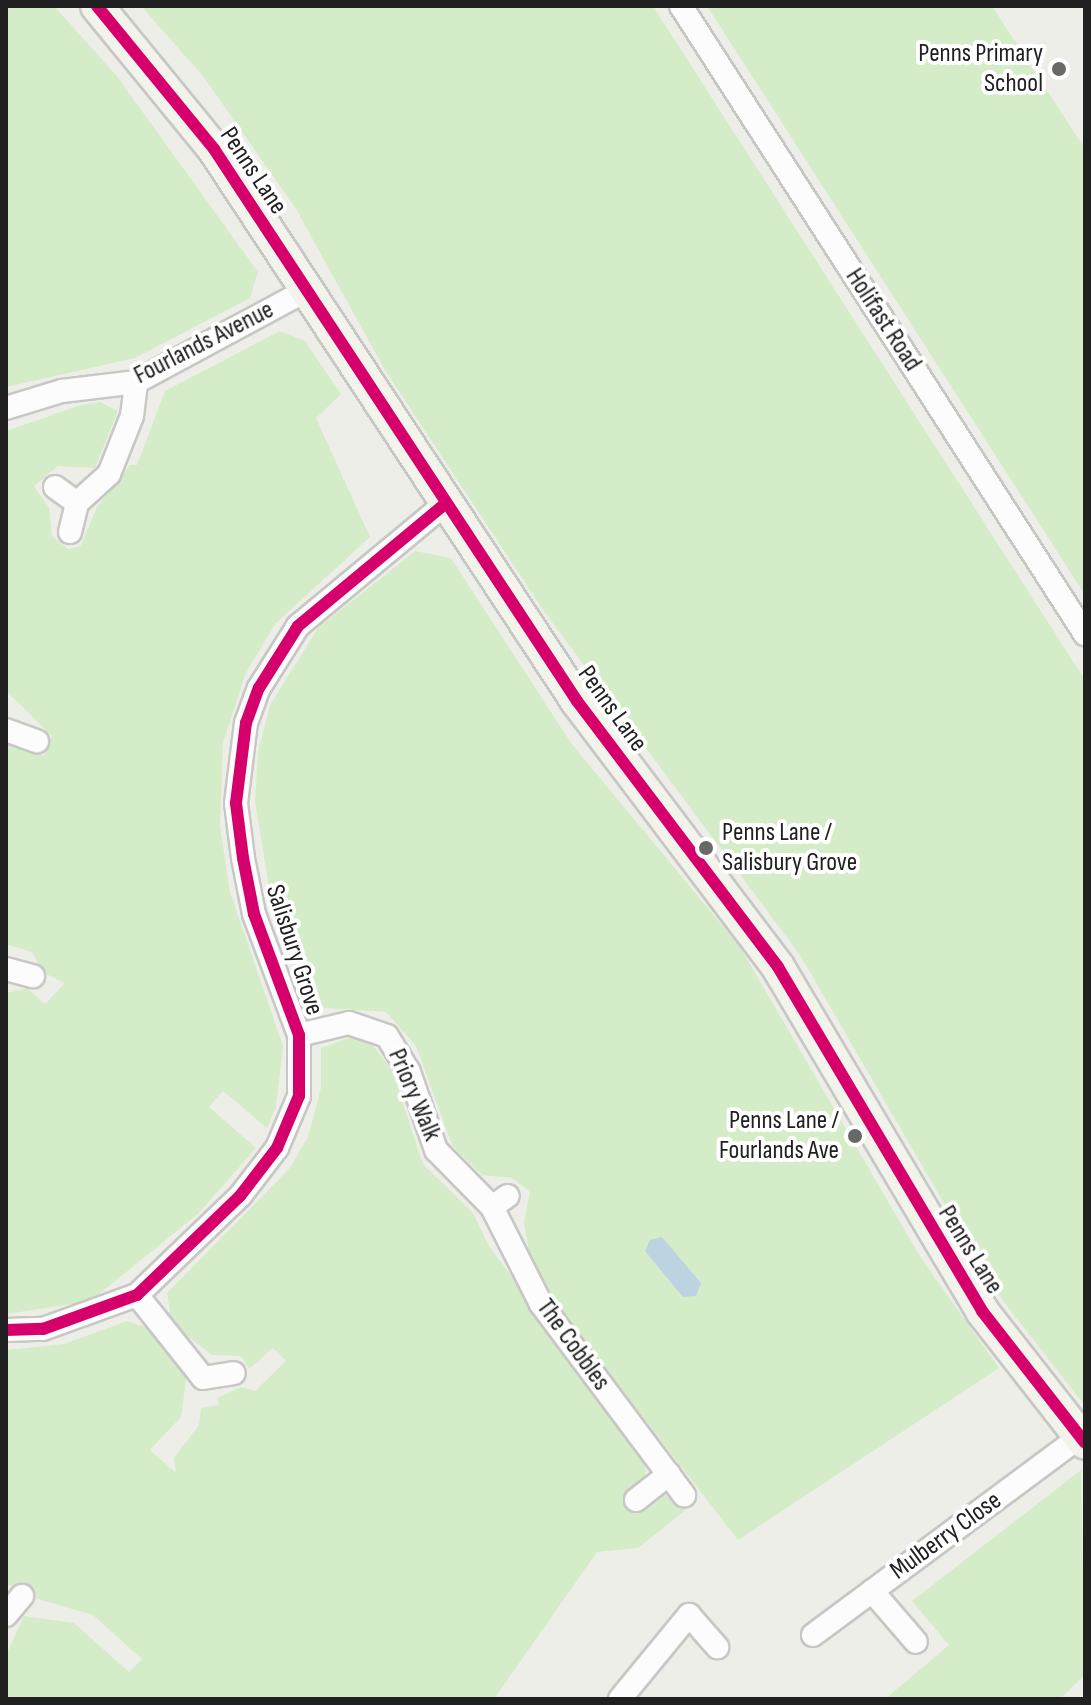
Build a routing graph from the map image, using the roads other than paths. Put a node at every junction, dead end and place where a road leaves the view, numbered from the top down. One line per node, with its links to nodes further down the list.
1 (97, 6): 3 (main road, Penns Lane)
2 (681, 6): 10 (street, Holifast Road)
3 (305, 291): 4 (street, Fourlands Avenue); 8 (main road, Penns Lane)
4 (136, 382): 5 (street, Fourlands Avenue); 7 (street)
5 (6, 408)
6 (55, 487): 7 (street)
7 (77, 503): 9 (street)
8 (445, 504): 15 (street, Salisbury Grove); 20 (main road, Penns Lane)
9 (70, 532)
10 (1085, 634)
11 (6, 730): 12 (street)
12 (37, 741)
13 (6, 969): 14 (street)
14 (33, 976)
15 (299, 1035): 16 (street, Priory Walk); 17 (street, Salisbury Grove)
16 (500, 1201): 21 (street, The Cobbles)
17 (137, 1295): 18 (street, Salisbury Grove); 19 (street)
18 (6, 1330)
19 (234, 1373)
20 (1083, 1440): 24 (street, Mulberry Close)
21 (669, 1474): 22 (street, The Cobbles); 23 (street)
22 (684, 1495)
23 (636, 1500)
24 (872, 1591): 27 (street, Mulberry Close); 28 (street)
25 (22, 1596): 26 (street)
26 (6, 1615)
27 (813, 1635)
28 (916, 1642)
29 (717, 1647): 30 (street)
30 (620, 1699)

